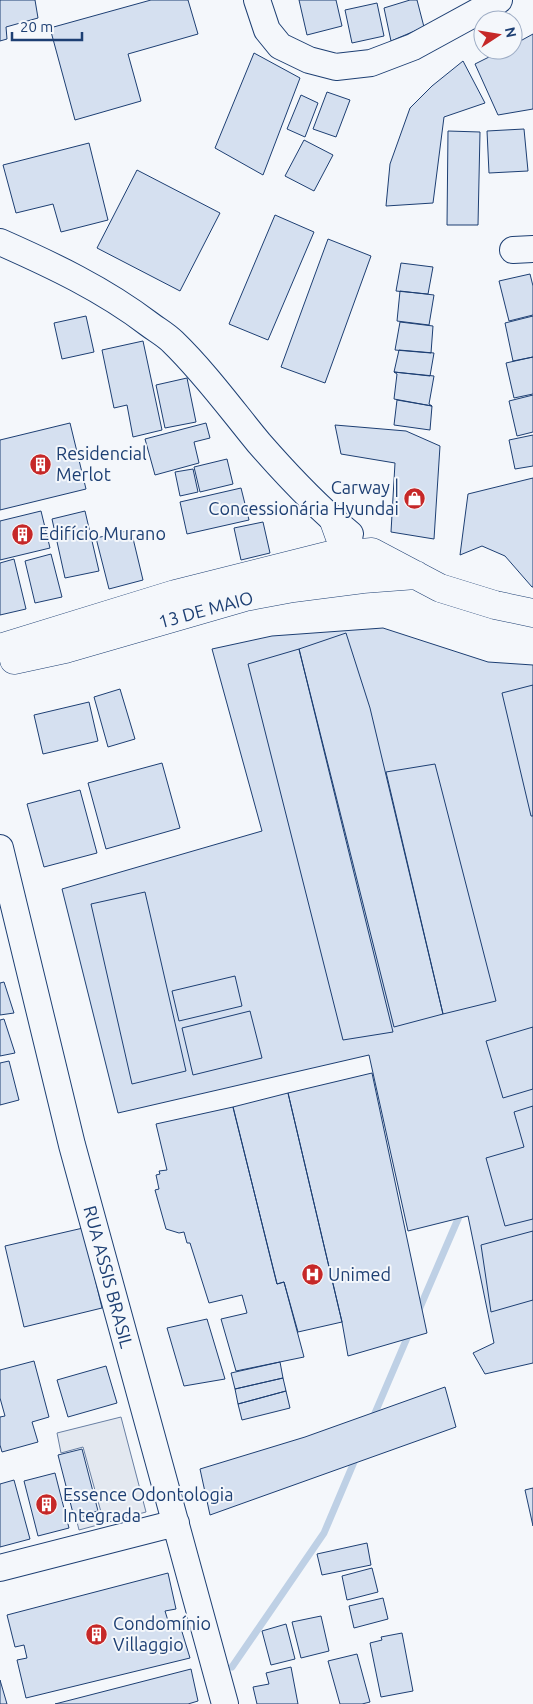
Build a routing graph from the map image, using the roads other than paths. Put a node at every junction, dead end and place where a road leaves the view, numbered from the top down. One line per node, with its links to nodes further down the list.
1 (257, 0): 2 (street)
2 (499, 0)
3 (0, 242): 4 (street)
4 (334, 522): 5 (main road)
5 (359, 553): 6 (main road); 7 (main road); 9 (main road, 13 DE MAIO)
6 (416, 575): 7 (main road, 13 DE MAIO); 8 (main road)
7 (245, 597): 10 (main road, 13 DE MAIO)
8 (533, 613)
9 (0, 648)
10 (0, 663)
11 (0, 848): 12 (street, RUA ASSIS BRASIL)
12 (176, 1523): 13 (street); 14 (street, RUA ASSIS BRASIL)
13 (0, 1568)
14 (225, 1704)

